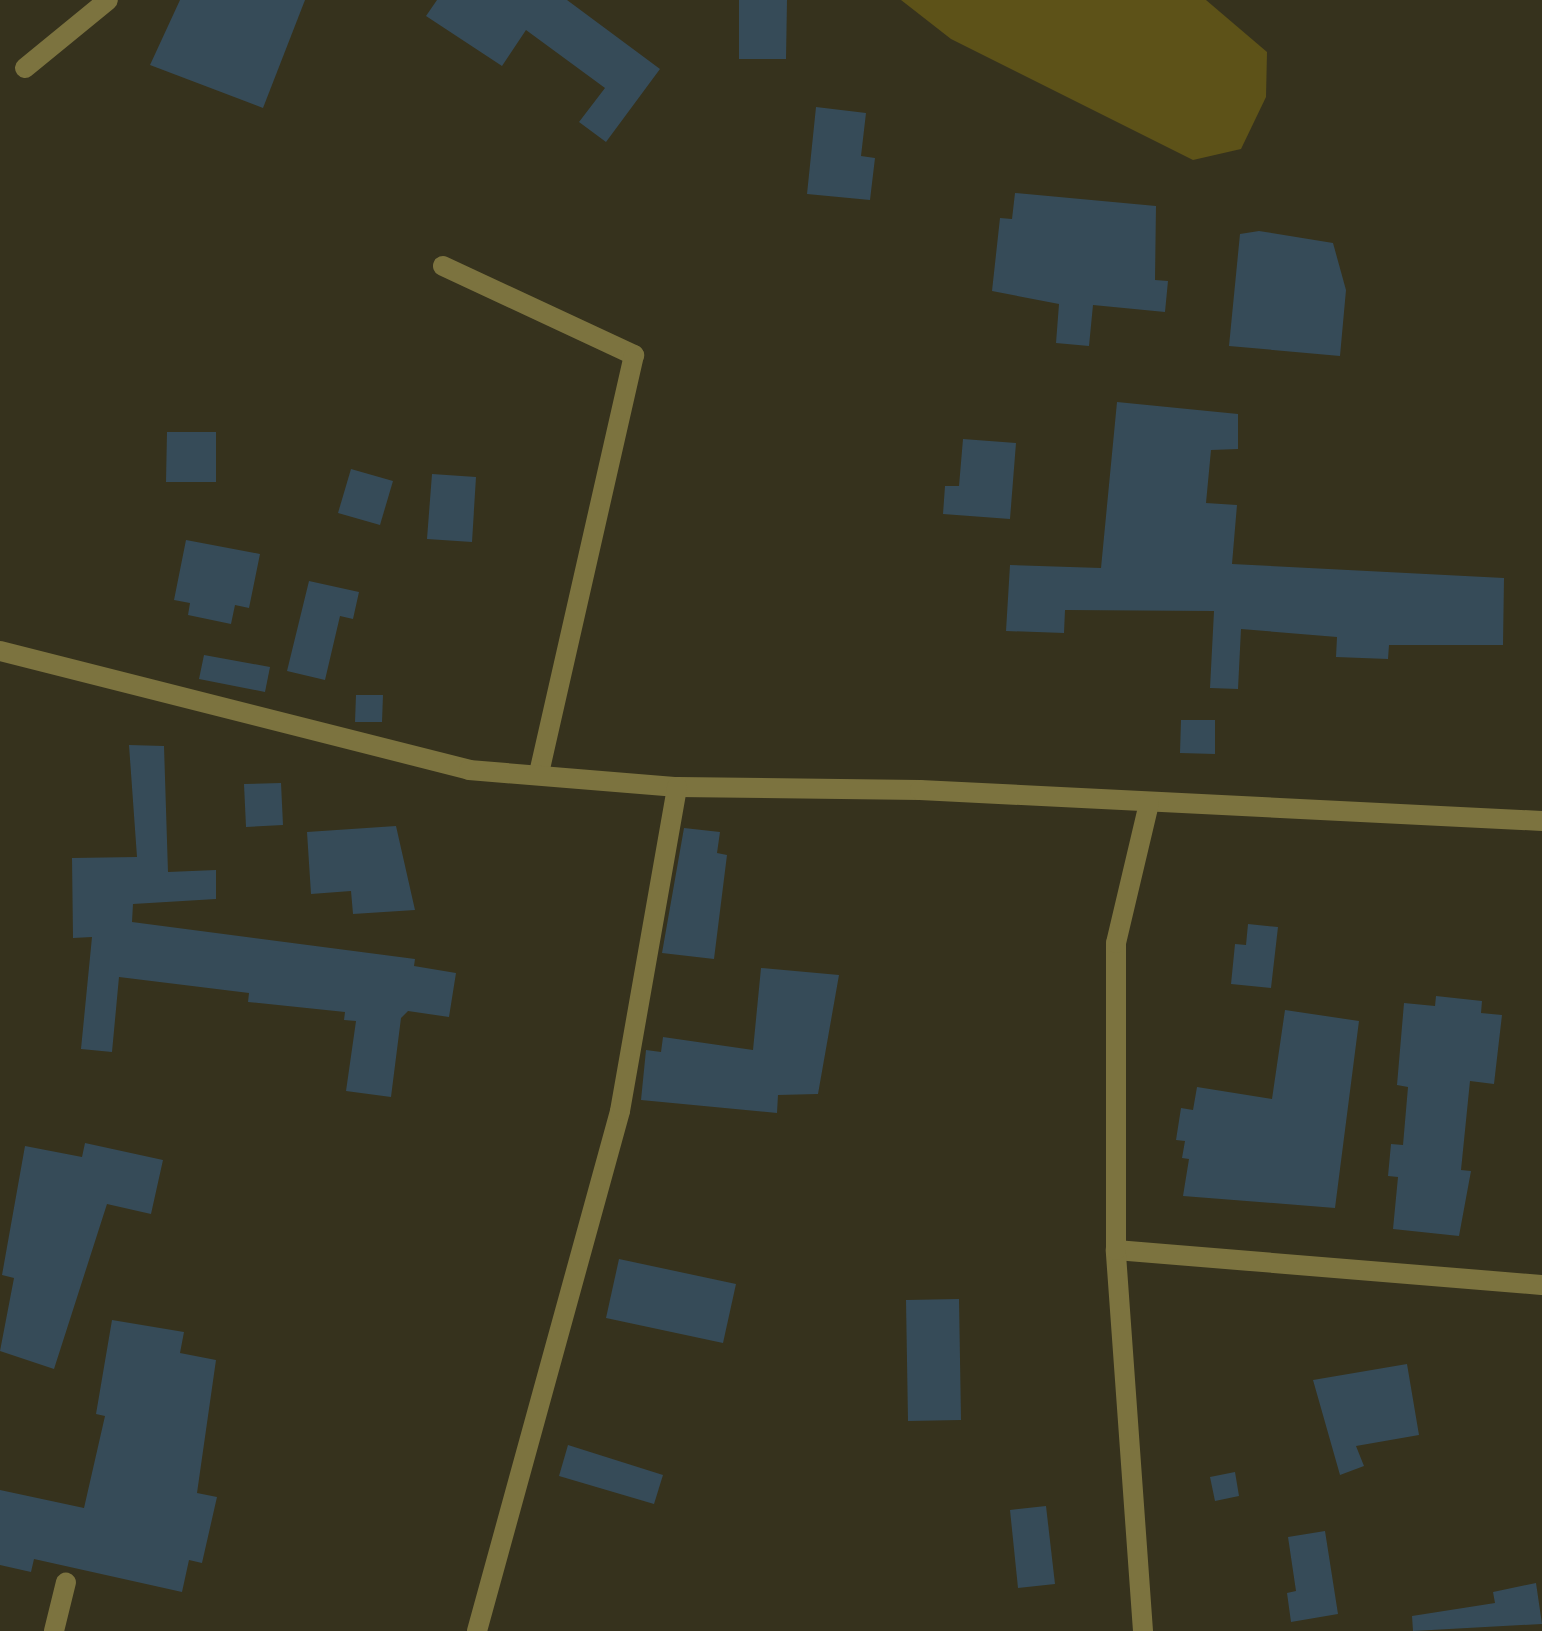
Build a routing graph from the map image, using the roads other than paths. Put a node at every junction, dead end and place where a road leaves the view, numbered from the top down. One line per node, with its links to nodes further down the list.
1 (108, 0): 2 (street)
2 (25, 68)
3 (443, 266): 5 (street)
4 (0, 650): 5 (street)
5 (540, 773): 6 (street)
6 (677, 787): 7 (street); 13 (street)
7 (1149, 804): 8 (street); 9 (street)
8 (1542, 820)
9 (1116, 1250): 10 (street); 14 (street)
10 (1542, 1285)
11 (66, 1582): 12 (street)
12 (54, 1631)
13 (477, 1631)
14 (1143, 1631)

